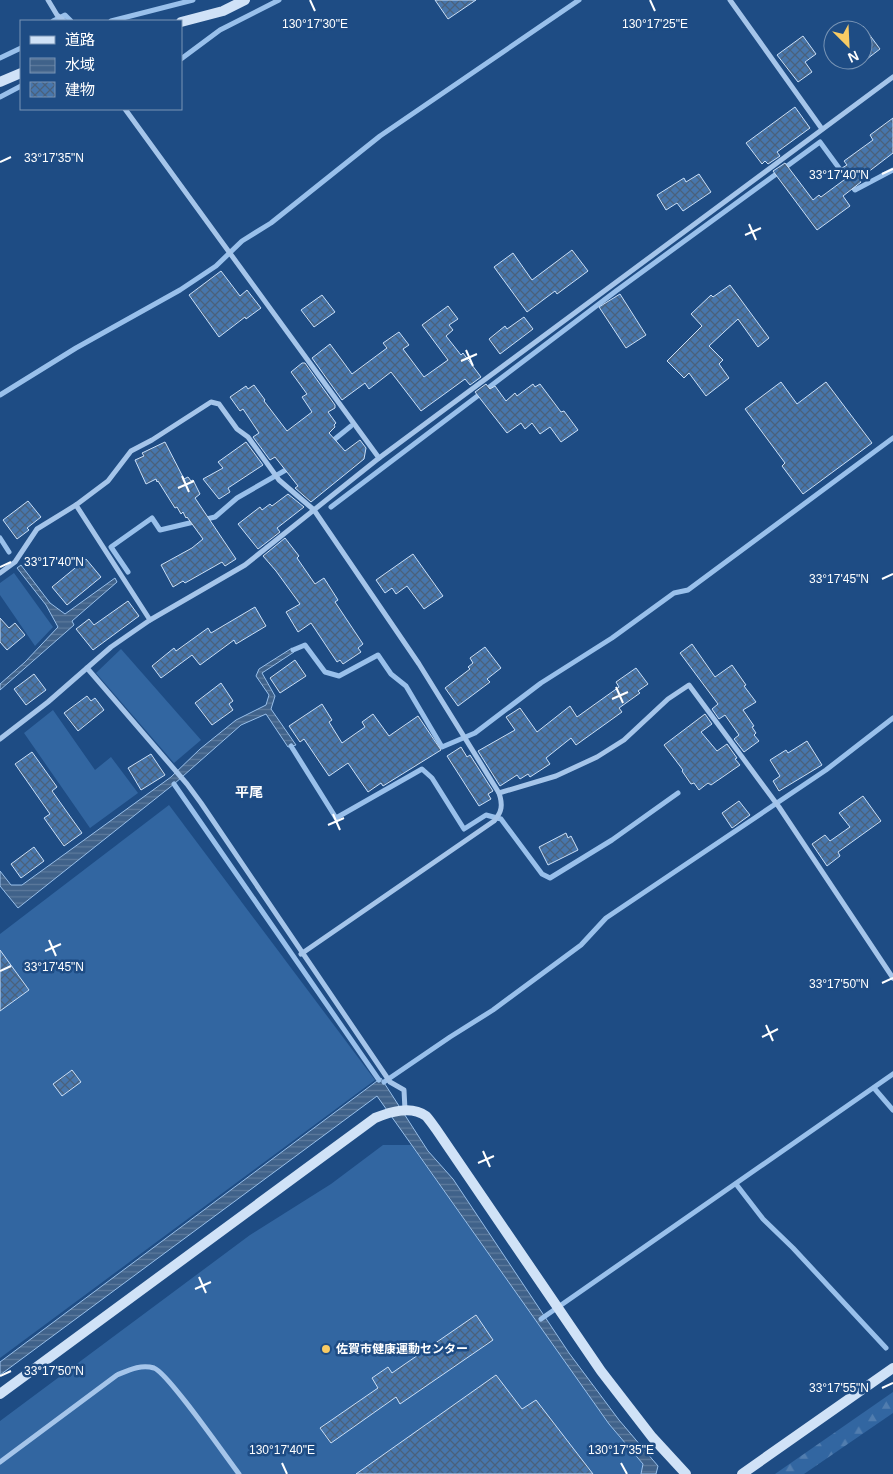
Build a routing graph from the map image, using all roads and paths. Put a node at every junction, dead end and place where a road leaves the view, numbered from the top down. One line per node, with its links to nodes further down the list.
1 (48, 0): 4 (street)
2 (245, 0): 5 (street)
3 (730, 0): 10 (street)
4 (63, 20)
5 (182, 22)
6 (20, 73): 8 (street)
7 (893, 77): 10 (street)
8 (0, 82)
9 (126, 110): 11 (street)
10 (822, 129): 11 (street)
11 (378, 458): 13 (street)
12 (76, 505): 13 (street); 14 (street); 15 (street)
13 (314, 510): 15 (street); 20 (street)
14 (0, 573)
15 (150, 620): 16 (street)
16 (87, 668): 18 (street); 21 (street)
17 (0, 730): 18 (street)
18 (5, 735): 19 (street)
19 (0, 739)
20 (499, 793): 21 (street); 22 (street)
21 (301, 954): 23 (street)
22 (893, 978)
23 (405, 1110): 25 (street); 28 (street)
24 (893, 1368): 29 (street)
25 (0, 1394)
26 (0, 1462): 27 (street)
27 (239, 1474)
28 (686, 1474)
29 (742, 1474)

